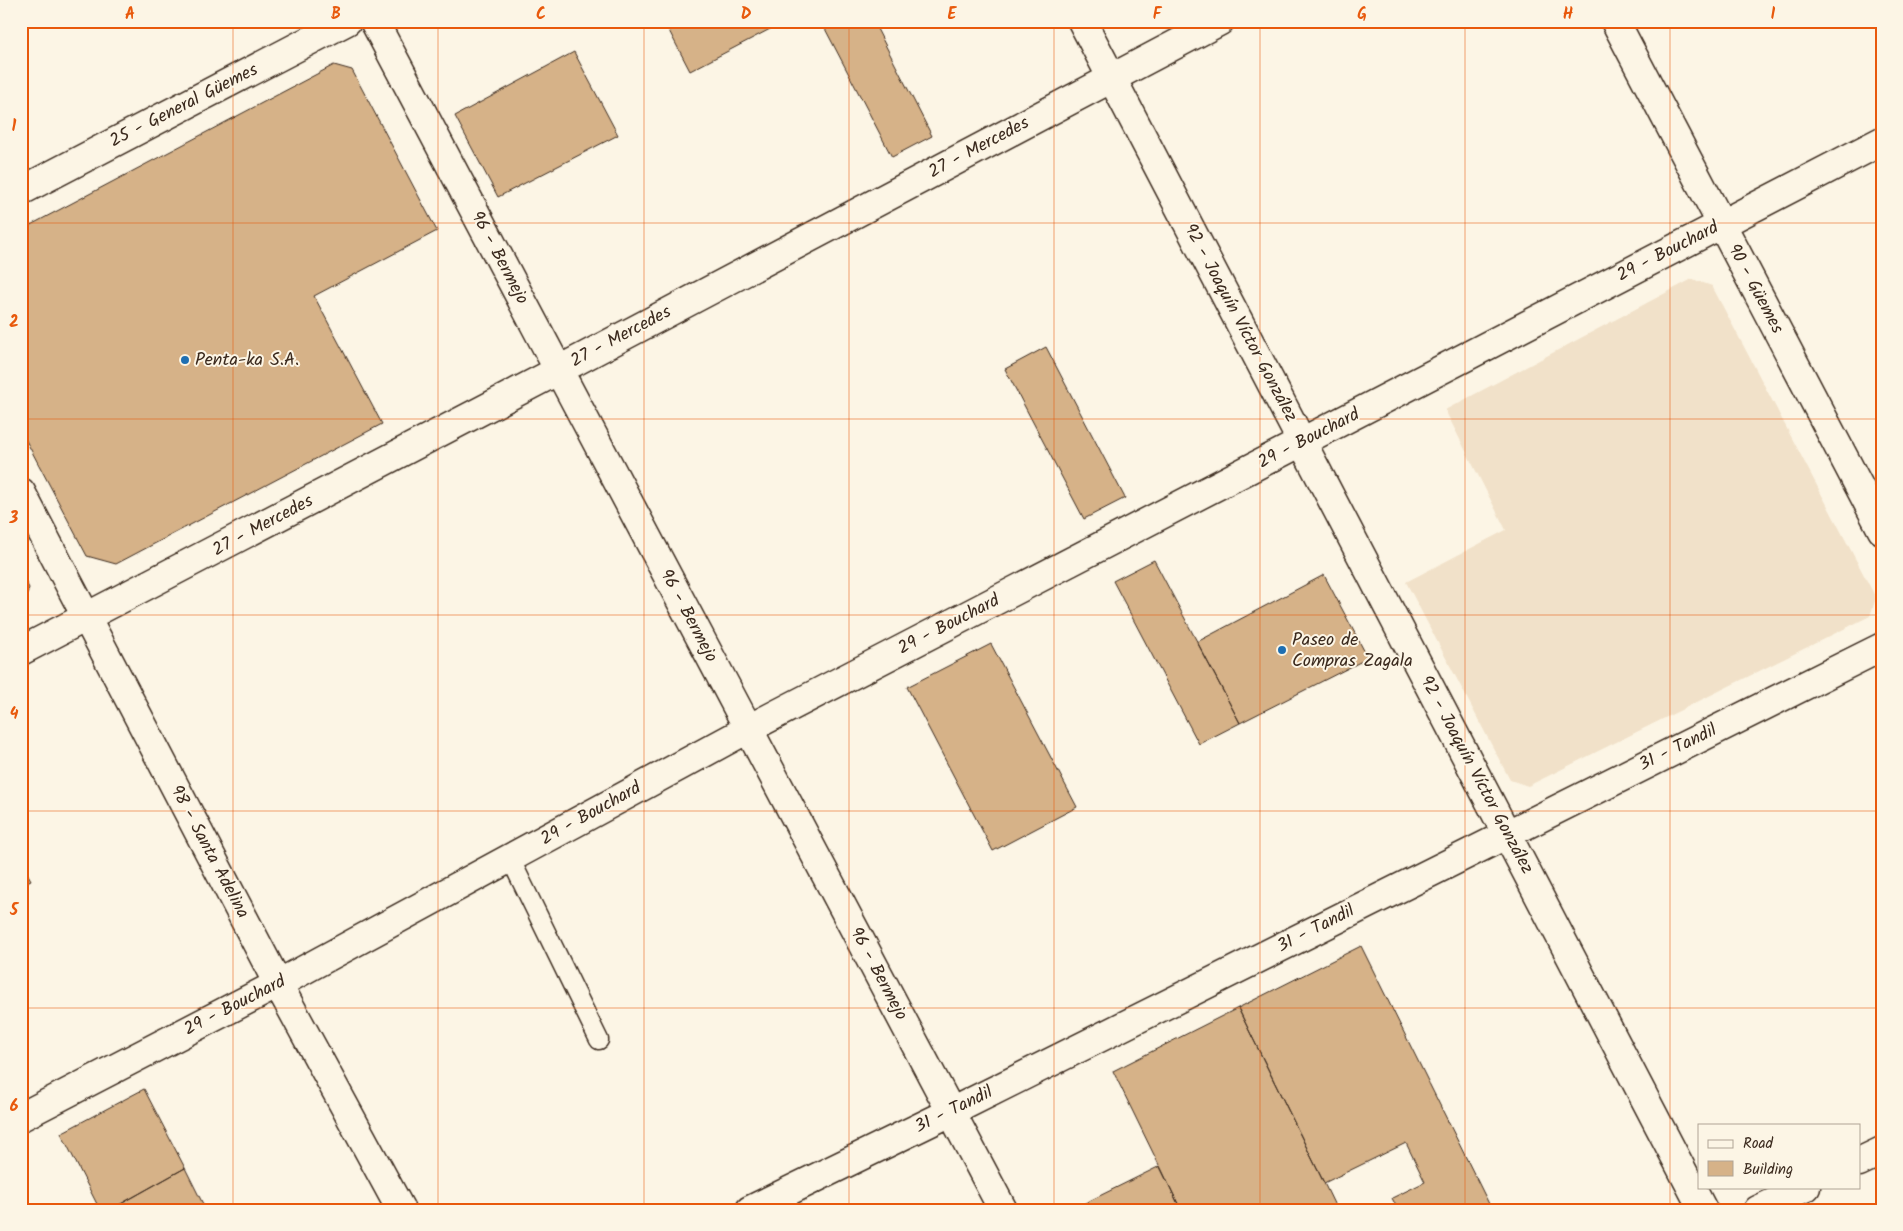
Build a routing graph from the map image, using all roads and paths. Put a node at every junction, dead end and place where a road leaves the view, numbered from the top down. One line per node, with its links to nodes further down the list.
1 (347, 21): 8 (street, 25 - General Güemes)
2 (374, 21): 10 (street, 96 - Bermejo)
3 (1082, 21): 6 (street, 92 - Joaquín Víctor González)
4 (1220, 21): 6 (street, 27 - Mercedes)
5 (1614, 21): 9 (street, 90 - Güemes)
6 (1112, 78): 10 (street, 27 - Mercedes); 11 (street, 92 - Joaquín Víctor González)
7 (1882, 141): 9 (street, 29 - Bouchard)
8 (21, 190)
9 (1721, 224): 11 (street, 29 - Bouchard); 13 (street, 90 - Güemes)
10 (558, 370): 14 (street, 27 - Mercedes); 17 (street, 96 - Bermejo)
11 (1302, 442): 17 (street, 29 - Bouchard); 18 (street, 92 - Joaquín Víctor González)
12 (21, 492): 14 (street, 98 - Santa Adelina)
13 (1882, 530)
14 (87, 618): 16 (street, 27 - Mercedes); 20 (street, 98 - Santa Adelina)
15 (1882, 647): 18 (street, 31 - Tandil)
16 (21, 651)
17 (748, 729): 19 (street, 29 - Bouchard); 22 (street, 96 - Bermejo)
18 (1507, 834): 22 (street, 31 - Tandil); 30 (street, 92 - Joaquín Víctor González)
19 (510, 858): 20 (street, 29 - Bouchard); 21 (lane)
20 (278, 984): 23 (street, 29 - Bouchard); 27 (street, 98 - Santa Adelina)
21 (600, 1040)
22 (951, 1112): 28 (street, 31 - Tandil); 29 (street, 96 - Bermejo)
23 (21, 1117)
24 (1882, 1151): 25 (street)
25 (1860, 1162)
26 (1804, 1188): 31 (street)
27 (401, 1210)
28 (750, 1210)
29 (1003, 1210)
30 (1703, 1210)
31 (1758, 1210)

